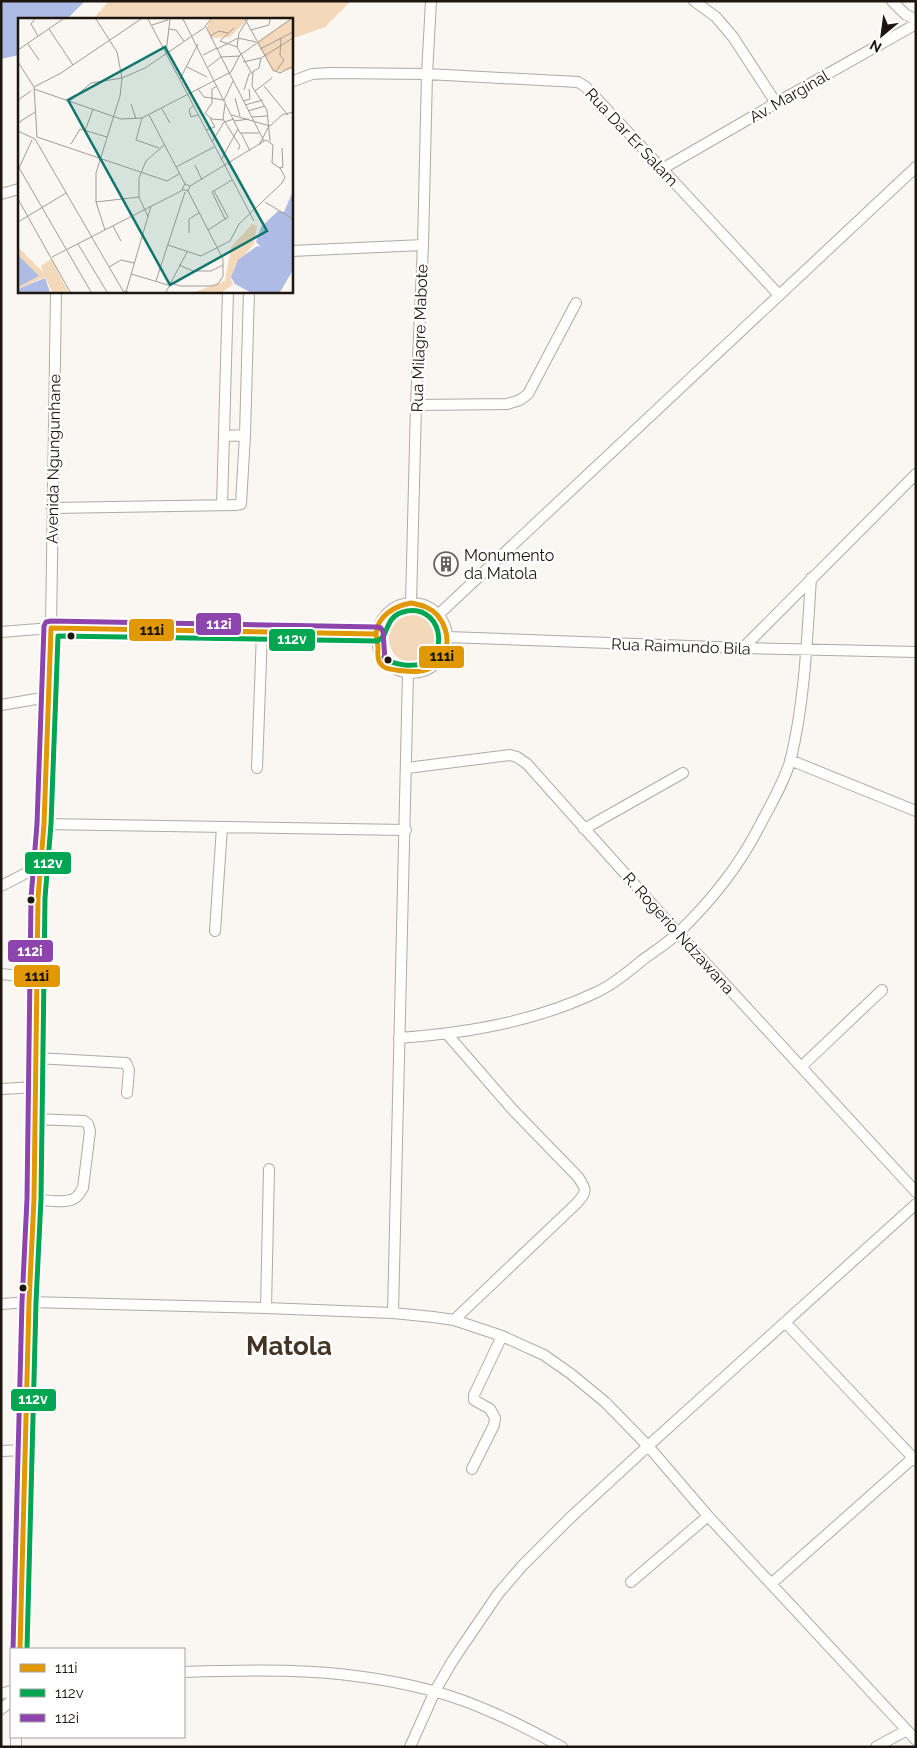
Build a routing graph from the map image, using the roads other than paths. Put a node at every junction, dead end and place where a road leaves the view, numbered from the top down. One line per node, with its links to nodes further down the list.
1 (432, 1): 6 (street, Rua Milagre Mabote)
2 (694, 1): 8 (street)
3 (892, 1): 4 (street)
4 (916, 20)
5 (916, 24): 8 (street, Av. Marginal)
6 (427, 74): 7 (street, Rua Dar Er Salam); 10 (street, Rua Dar Er Salam); 13 (street, Rua Milagre Mabote)
7 (292, 82)
8 (776, 103): 10 (street, Av. Marginal)
9 (916, 167): 18 (street)
10 (662, 170): 18 (street, Rua Dar Er Salam)
11 (18, 189): 12 (street)
12 (1, 194)
13 (423, 245): 14 (street); 20 (street, Rua Milagre Mabote)
14 (292, 251)
15 (56, 292): 25 (street, Avenida Ngungunhane)
16 (228, 292): 22 (street)
17 (249, 292): 21 (street)
18 (779, 295): 28 (street)
19 (576, 303): 20 (street)
20 (416, 405): 27 (street, Rua Milagre Mabote)
21 (245, 435): 22 (street); 24 (street)
22 (224, 436): 24 (street)
23 (916, 474): 26 (street)
24 (222, 505): 25 (street)
25 (52, 508): 29 (street, Avenida Ngungunhane)
26 (811, 578): 34 (street); 35 (street)
27 (411, 602): 28 (street); 32 (street)
28 (438, 615): 33 (street)
29 (51, 628): 30 (street); 31 (street); 38 (street, Avenida Ngungunhane)
30 (1, 632)
31 (262, 632): 32 (street); 41 (street)
32 (376, 634): 37 (street)
33 (447, 637): 34 (street, Rua Raimundo Bila); 37 (street)
34 (743, 648): 35 (street, Rua Raimundo Bila)
35 (807, 650): 36 (street, Rua Raimundo Bila); 40 (street)
36 (916, 652)
37 (408, 673): 42 (street)
38 (48, 697): 39 (street); 45 (street, Avenida Ngungunhane)
39 (1, 706)
40 (790, 760): 44 (street); 52 (street)
41 (258, 768)
42 (407, 768): 47 (street, R. Rogerio Ndzawana); 48 (street)
43 (682, 773): 47 (street)
44 (916, 811)
45 (44, 824): 46 (street); 49 (street, Avenida Ngungunhane)
46 (222, 827): 48 (street); 51 (street)
47 (584, 829): 52 (street, R. Rogerio Ndzawana)
48 (406, 830): 57 (street)
49 (40, 866): 50 (street); 54 (street, Avenida Ngungunhane)
50 (1, 886)
51 (215, 931)
52 (678, 933): 56 (street); 59 (street, R. Rogerio Ndzawana)
53 (1, 974): 54 (street)
54 (38, 978): 58 (street)
55 (882, 990): 59 (street)
56 (447, 1034): 57 (street); 72 (street)
57 (399, 1038): 71 (street)
58 (36, 1058): 60 (street); 62 (street)
59 (802, 1066): 65 (street, R. Rogerio Ndzawana)
60 (36, 1087): 61 (street); 63 (street)
61 (1, 1089)
62 (127, 1093)
63 (35, 1119): 66 (street); 66 (street)
64 (269, 1170): 70 (street)
65 (916, 1192)
66 (34, 1200): 68 (street)
67 (916, 1204): 73 (street)
68 (29, 1302): 69 (street); 70 (street); 76 (street)
69 (1, 1304)
70 (266, 1308): 71 (street)
71 (393, 1314): 72 (street)
72 (454, 1320): 74 (street)
73 (785, 1322): 75 (street); 78 (street)
74 (502, 1336): 75 (street); 79 (street)
75 (648, 1446): 80 (street); 85 (street)
76 (24, 1450): 77 (street); 83 (street)
77 (1, 1451)
78 (914, 1460): 82 (street)
79 (472, 1469)
80 (708, 1516): 81 (street); 82 (street)
81 (631, 1582)
82 (771, 1584): 86 (street)
83 (20, 1648)
84 (185, 1672): 85 (street)
85 (435, 1691): 88 (street); 89 (street)
86 (907, 1730): 87 (street); 90 (street)
87 (916, 1740)
88 (410, 1747)
89 (562, 1747)
90 (876, 1747)

